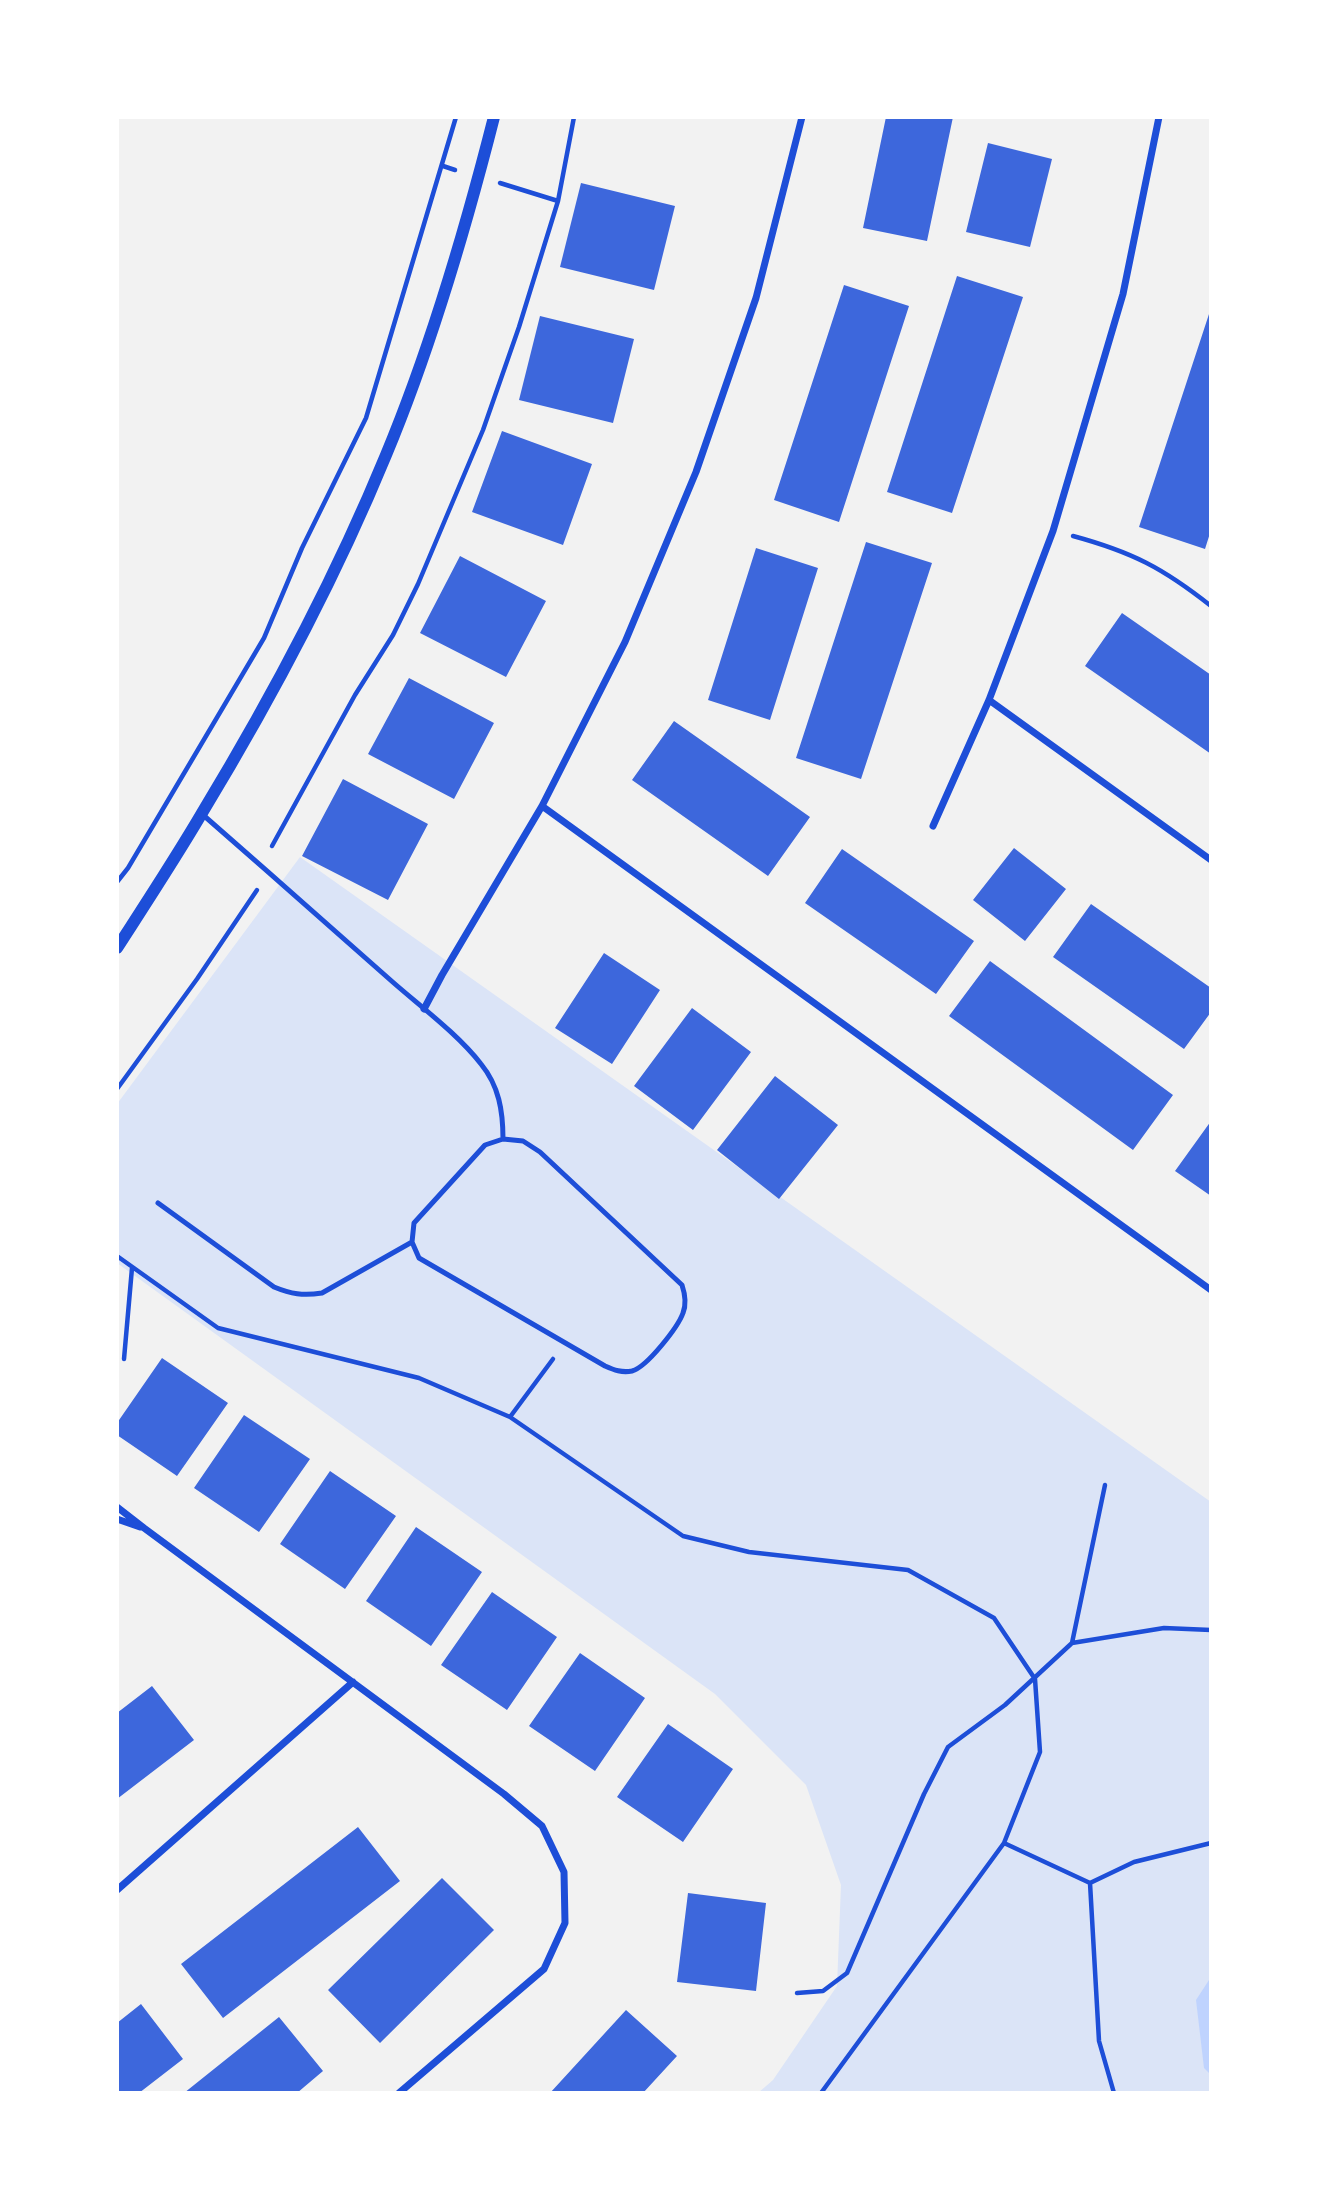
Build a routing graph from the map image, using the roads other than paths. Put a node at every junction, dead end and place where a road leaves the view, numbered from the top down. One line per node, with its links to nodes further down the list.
1 (494, 117): 6 (street)
2 (1159, 117): 4 (street)
3 (799, 118): 5 (street)
4 (989, 700): 7 (street); 8 (street)
5 (542, 806): 10 (street); 14 (street)
6 (202, 814): 9 (street); 10 (lane)
7 (933, 826)
8 (1211, 859)
9 (117, 948)
10 (424, 1009): 11 (lane)
11 (503, 1139): 13 (lane); 13 (lane)
12 (158, 1203): 13 (lane)
13 (412, 1242)
14 (1211, 1290)
15 (117, 1507): 17 (street)
16 (117, 1520): 17 (street)
17 (144, 1528): 18 (street)
18 (353, 1682): 19 (street); 20 (street)
19 (117, 1889)
20 (399, 2093)

